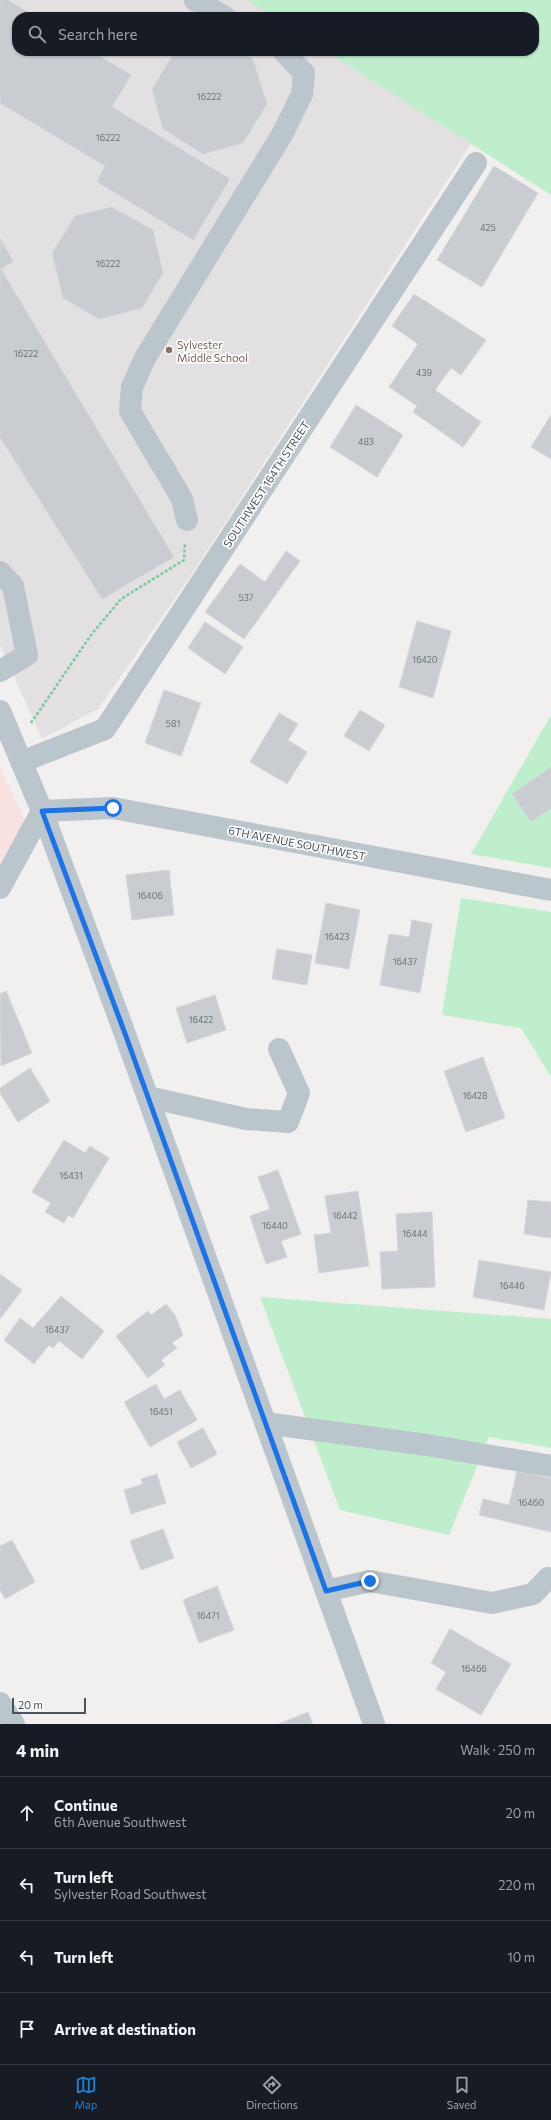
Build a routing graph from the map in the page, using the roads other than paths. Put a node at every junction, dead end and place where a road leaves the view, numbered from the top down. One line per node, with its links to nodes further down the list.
1 (194, 0): 2 (street)
2 (217, 12)
3 (288, 56): 5 (street)
4 (476, 163): 9 (street, SOUTHWEST 164TH STREET)
5 (187, 520)
6 (0, 572): 7 (street)
7 (0, 671)
8 (0, 711): 9 (street)
9 (21, 762): 10 (street)
10 (42, 811): 11 (street); 12 (street, 6TH AVENUE SOUTHWEST); 14 (street)
11 (0, 888)
12 (551, 890)
13 (279, 1049): 14 (street)
14 (148, 1097): 15 (street)
15 (265, 1422): 16 (street); 18 (street)
16 (551, 1466)
17 (548, 1578): 18 (street)
18 (326, 1591): 21 (street)
19 (0, 1703): 20 (street)
20 (14, 1724)
21 (374, 1724)

